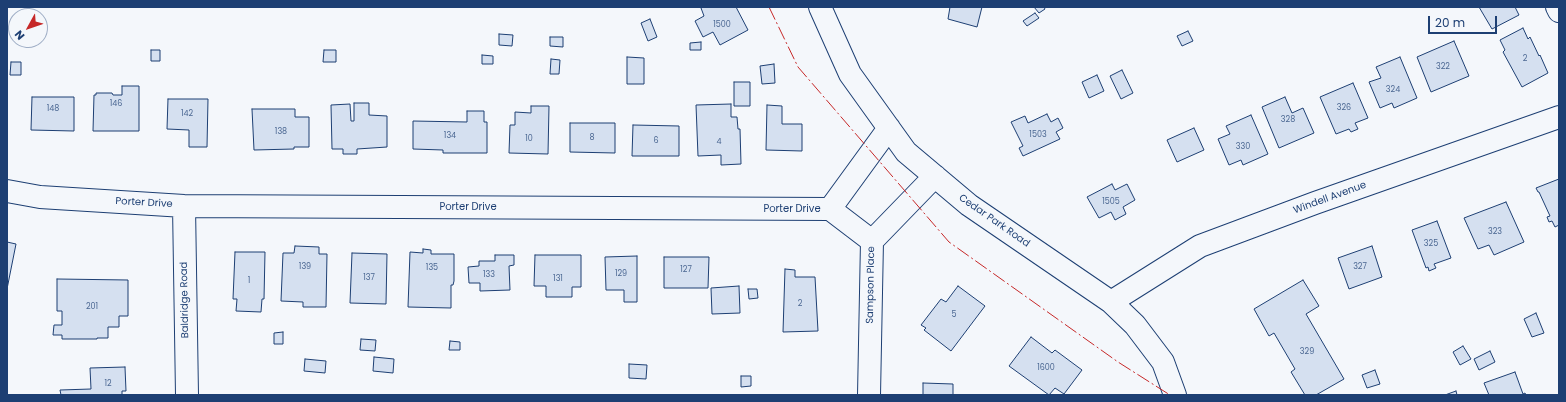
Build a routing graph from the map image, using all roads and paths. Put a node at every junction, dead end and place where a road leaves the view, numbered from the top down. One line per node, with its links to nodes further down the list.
1 (820, 7): 5 (street, Cedar Park Road)
2 (1557, 7): 3 (street)
3 (1559, 11)
4 (1559, 117): 11 (street, Windell Avenue)
5 (889, 128): 6 (street, Cedar Park Road); 9 (street, Porter Drive)
6 (935, 176): 10 (street, Sampson Place); 11 (street, Cedar Park Road)
7 (7, 192): 8 (street, Porter Drive)
8 (184, 206): 9 (street, Porter Drive); 12 (street, Baldridge Road)
9 (830, 209): 10 (street)
10 (872, 241): 13 (street, Sampson Place)
11 (1111, 302): 14 (street, Cedar Park Road)
12 (186, 395)
13 (869, 395)
14 (1175, 395)

